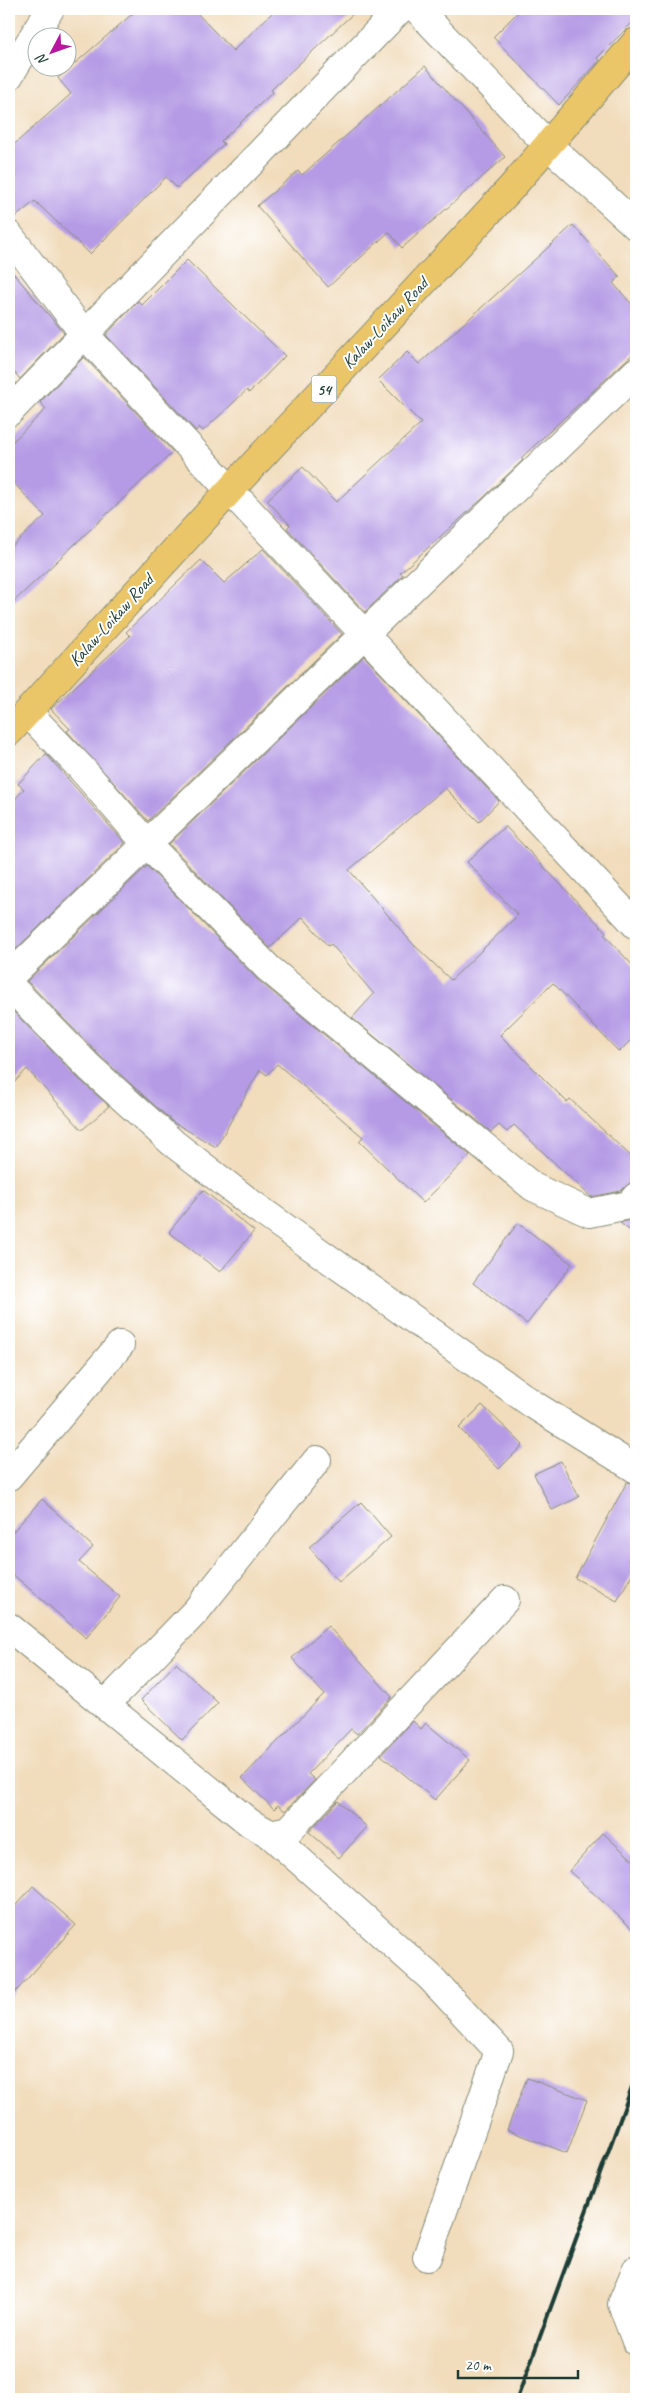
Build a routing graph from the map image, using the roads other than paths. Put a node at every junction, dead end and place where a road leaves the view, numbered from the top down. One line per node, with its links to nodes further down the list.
1 (50, 9): 5 (street)
2 (400, 9): 9 (street)
3 (417, 9): 6 (street)
4 (636, 42): 6 (main road, Kalaw-Loikaw Road / 54)
5 (9, 76)
6 (548, 145): 7 (street); 12 (main road, Kalaw-Loikaw Road / 54)
7 (636, 226)
8 (9, 235): 9 (street)
9 (85, 335): 11 (street); 12 (street)
10 (636, 372): 13 (street)
11 (9, 412)
12 (230, 490): 13 (street); 14 (main road, Kalaw-Loikaw Road / 54)
13 (365, 634): 16 (street); 17 (street)
14 (27, 712): 15 (main road, Kalaw-Loikaw Road / 54); 16 (street)
15 (9, 732)
16 (147, 844): 18 (street); 20 (street)
17 (636, 925)
18 (9, 977)
19 (9, 985): 23 (street)
20 (636, 1197)
21 (120, 1345): 24 (street)
22 (317, 1460): 27 (street)
23 (636, 1469)
24 (9, 1476)
25 (505, 1600): 28 (street)
26 (9, 1627): 27 (street)
27 (105, 1706): 28 (street)
28 (270, 1834): 29 (street)
29 (427, 2257)
30 (636, 2270): 31 (street)
31 (636, 2341)

